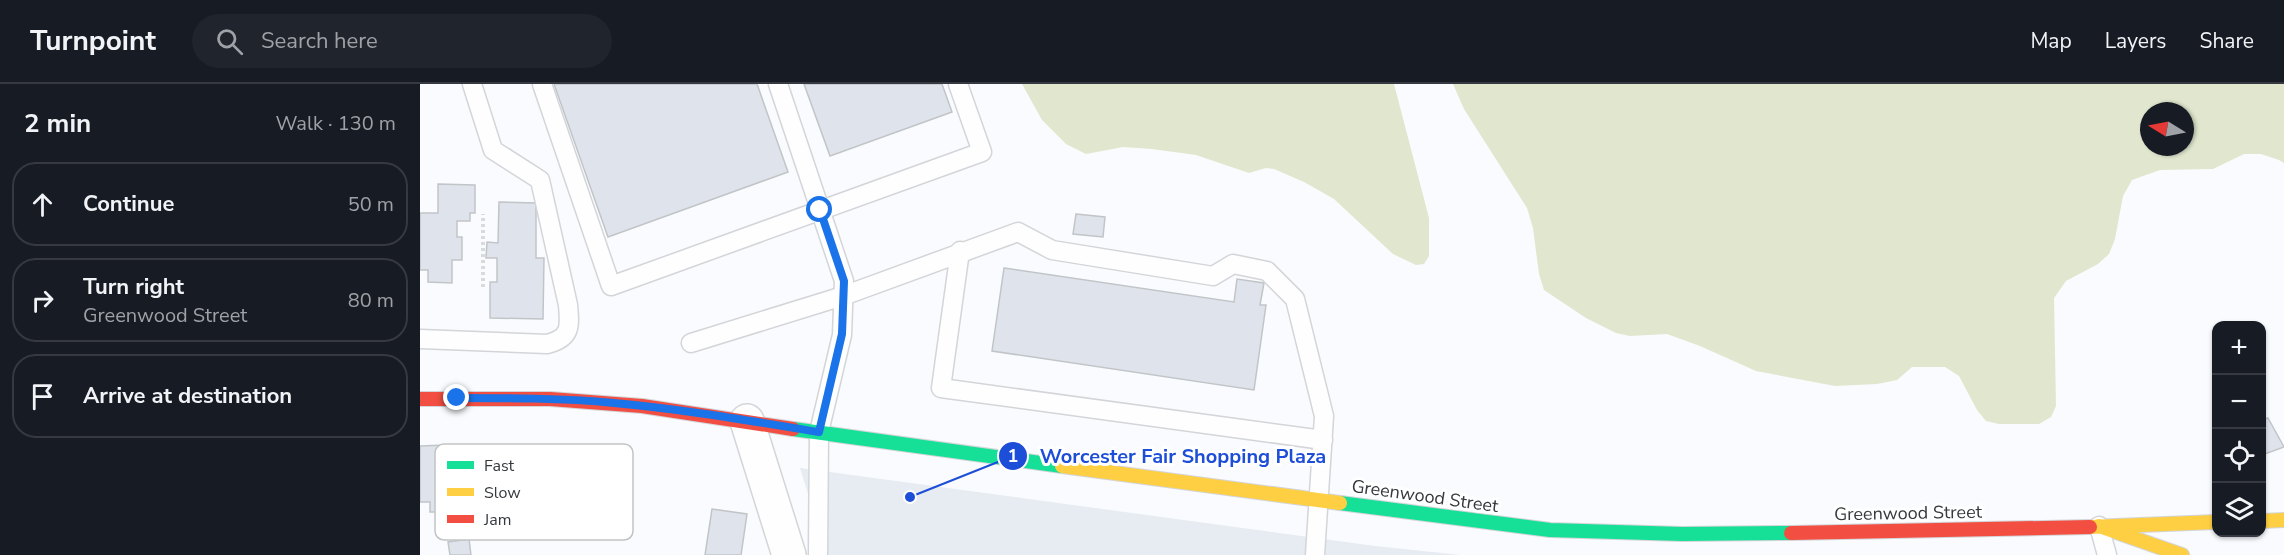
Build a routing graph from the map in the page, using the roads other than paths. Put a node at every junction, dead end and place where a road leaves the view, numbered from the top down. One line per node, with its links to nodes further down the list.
1 (472, 84): 8 (lane)
2 (542, 84): 5 (lane)
3 (778, 84): 5 (lane)
4 (958, 84): 5 (lane)
5 (820, 210): 7 (lane)
6 (960, 251): 7 (lane); 13 (lane); 13 (lane)
7 (843, 296): 9 (lane); 12 (lane)
8 (420, 339)
9 (692, 344)
10 (420, 399): 11 (main road, Greenwood Street)
11 (747, 421): 12 (main road, Greenwood Street); 20 (street)
12 (819, 432): 14 (main road, Greenwood Street); 21 (lane)
13 (1323, 440): 14 (lane)
14 (1318, 500): 19 (main road, Greenwood Street); 22 (lane)
15 (2284, 520): 16 (main road)
16 (2266, 521)
17 (2212, 522): 18 (main road, Greenwood Street)
18 (2099, 526): 19 (main road, Greenwood Street); 24 (lane); 25 (main road)
19 (1770, 532): 23 (lane)
20 (789, 555)
21 (818, 555)
22 (1314, 555)
23 (1769, 555)
24 (2107, 555)
25 (2182, 555)

